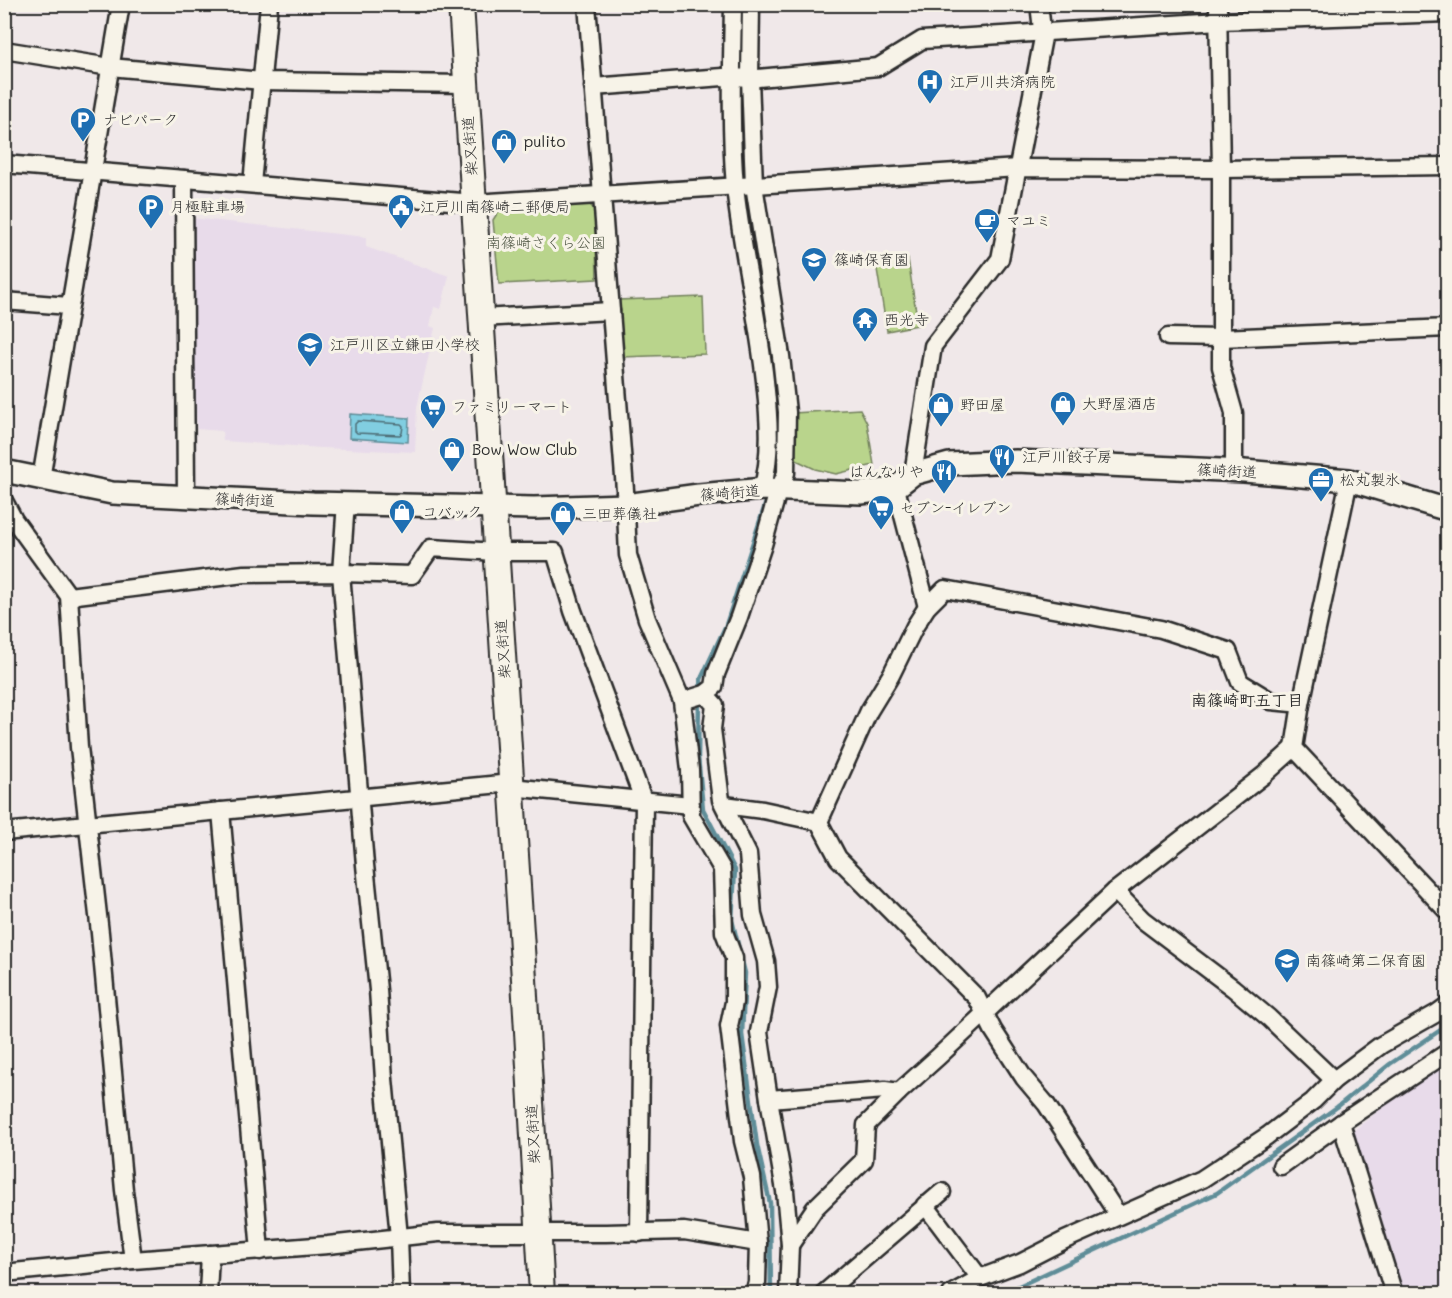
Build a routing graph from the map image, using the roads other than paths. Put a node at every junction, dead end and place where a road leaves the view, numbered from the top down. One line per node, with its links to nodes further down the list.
1 (121, 4): 12 (street)
2 (269, 4): 14 (street)
3 (461, 4): 15 (main road, 柴又街道)
4 (586, 4): 16 (street)
5 (733, 4): 13 (street)
6 (751, 4): 13 (street)
7 (1039, 4): 10 (street)
8 (1218, 13): 9 (street); 10 (street); 20 (street)
9 (1448, 13)
10 (1043, 32): 13 (street); 19 (street)
11 (4, 50): 12 (street)
12 (110, 67): 14 (street); 21 (street)
13 (741, 78): 16 (street); 24 (street)
14 (262, 81): 15 (street); 23 (street)
15 (466, 84): 26 (main road, 柴又街道)
16 (593, 87): 25 (street)
17 (4, 164): 21 (street)
18 (1448, 166): 20 (street)
19 (1018, 168): 20 (street); 24 (street); 36 (street)
20 (1221, 169): 33 (street)
21 (92, 171): 22 (street); 28 (street)
22 (184, 178): 23 (street); 41 (street)
23 (252, 184): 26 (street)
24 (745, 186): 25 (street); 40 (street)
25 (601, 194): 26 (street); 29 (street)
26 (474, 203): 30 (main road, 柴又街道)
27 (4, 301): 28 (street)
28 (69, 306): 37 (street)
29 (611, 311): 30 (street); 44 (street)
30 (481, 318): 45 (main road, 柴又街道)
31 (1448, 328): 33 (street)
32 (1168, 337): 33 (street)
33 (1221, 338): 35 (street)
34 (4, 471): 37 (street, 篠崎街道)
35 (1234, 471): 36 (street, 篠崎街道); 38 (street, 篠崎街道)
36 (913, 474): 39 (street, 篠崎街道)
37 (40, 479): 41 (street, 篠崎街道)
38 (1349, 480): 46 (street, 篠崎街道); 53 (street)
39 (894, 489): 40 (street, 篠崎街道); 50 (street)
40 (770, 490): 44 (street, 篠崎街道); 51 (street)
41 (186, 498): 43 (street, 篠崎街道)
42 (4, 501): 49 (street)
43 (346, 502): 45 (street, 篠崎街道); 48 (street)
44 (626, 505): 45 (street, 篠崎街道); 52 (street)
45 (494, 507): 47 (main road, 柴又街道)
46 (1448, 510)
47 (497, 552): 48 (street); 55 (main road, 柴又街道); 57 (street)
48 (342, 573): 49 (street); 56 (street)
49 (69, 596): 62 (street)
50 (927, 607): 53 (street); 61 (street)
51 (705, 694): 52 (street); 59 (street)
52 (682, 701): 58 (street)
53 (1301, 704): 54 (street)
54 (1294, 748): 64 (street); 65 (street)
55 (511, 785): 56 (street); 57 (street); 77 (main road, 柴又街道)
56 (360, 798): 60 (street); 79 (street)
57 (644, 802): 58 (street); 78 (street)
58 (690, 805): 80 (street)
59 (724, 805): 61 (street); 71 (street)
60 (221, 811): 62 (street); 82 (street)
61 (819, 822): 67 (street)
62 (88, 824): 63 (street); 84 (street)
63 (4, 832)
64 (1115, 891): 67 (street); 69 (street)
65 (1448, 912)
66 (1448, 1005): 69 (street)
67 (984, 1012): 70 (street); 76 (street)
68 (1448, 1052): 72 (street)
69 (1334, 1080): 76 (street)
70 (898, 1092): 71 (street); 81 (street)
71 (769, 1099): 81 (street)
72 (1341, 1123): 73 (street); 94 (street)
73 (1281, 1166)
74 (942, 1192): 75 (street)
75 (925, 1205): 86 (street); 92 (street)
76 (1118, 1215): 86 (street)
77 (538, 1233): 78 (street); 79 (street); 89 (main road, 柴又街道)
78 (639, 1233): 80 (street)
79 (399, 1237): 82 (street); 88 (street)
80 (758, 1243): 90 (street)
81 (790, 1245): 91 (street)
82 (260, 1251): 83 (street)
83 (210, 1254): 84 (street); 87 (street)
84 (133, 1260): 85 (street)
85 (4, 1273)
86 (980, 1278): 93 (street)
87 (208, 1293)
88 (401, 1293)
89 (542, 1293)
90 (754, 1293)
91 (788, 1293)
92 (823, 1293)
93 (951, 1293)
94 (1394, 1293)

